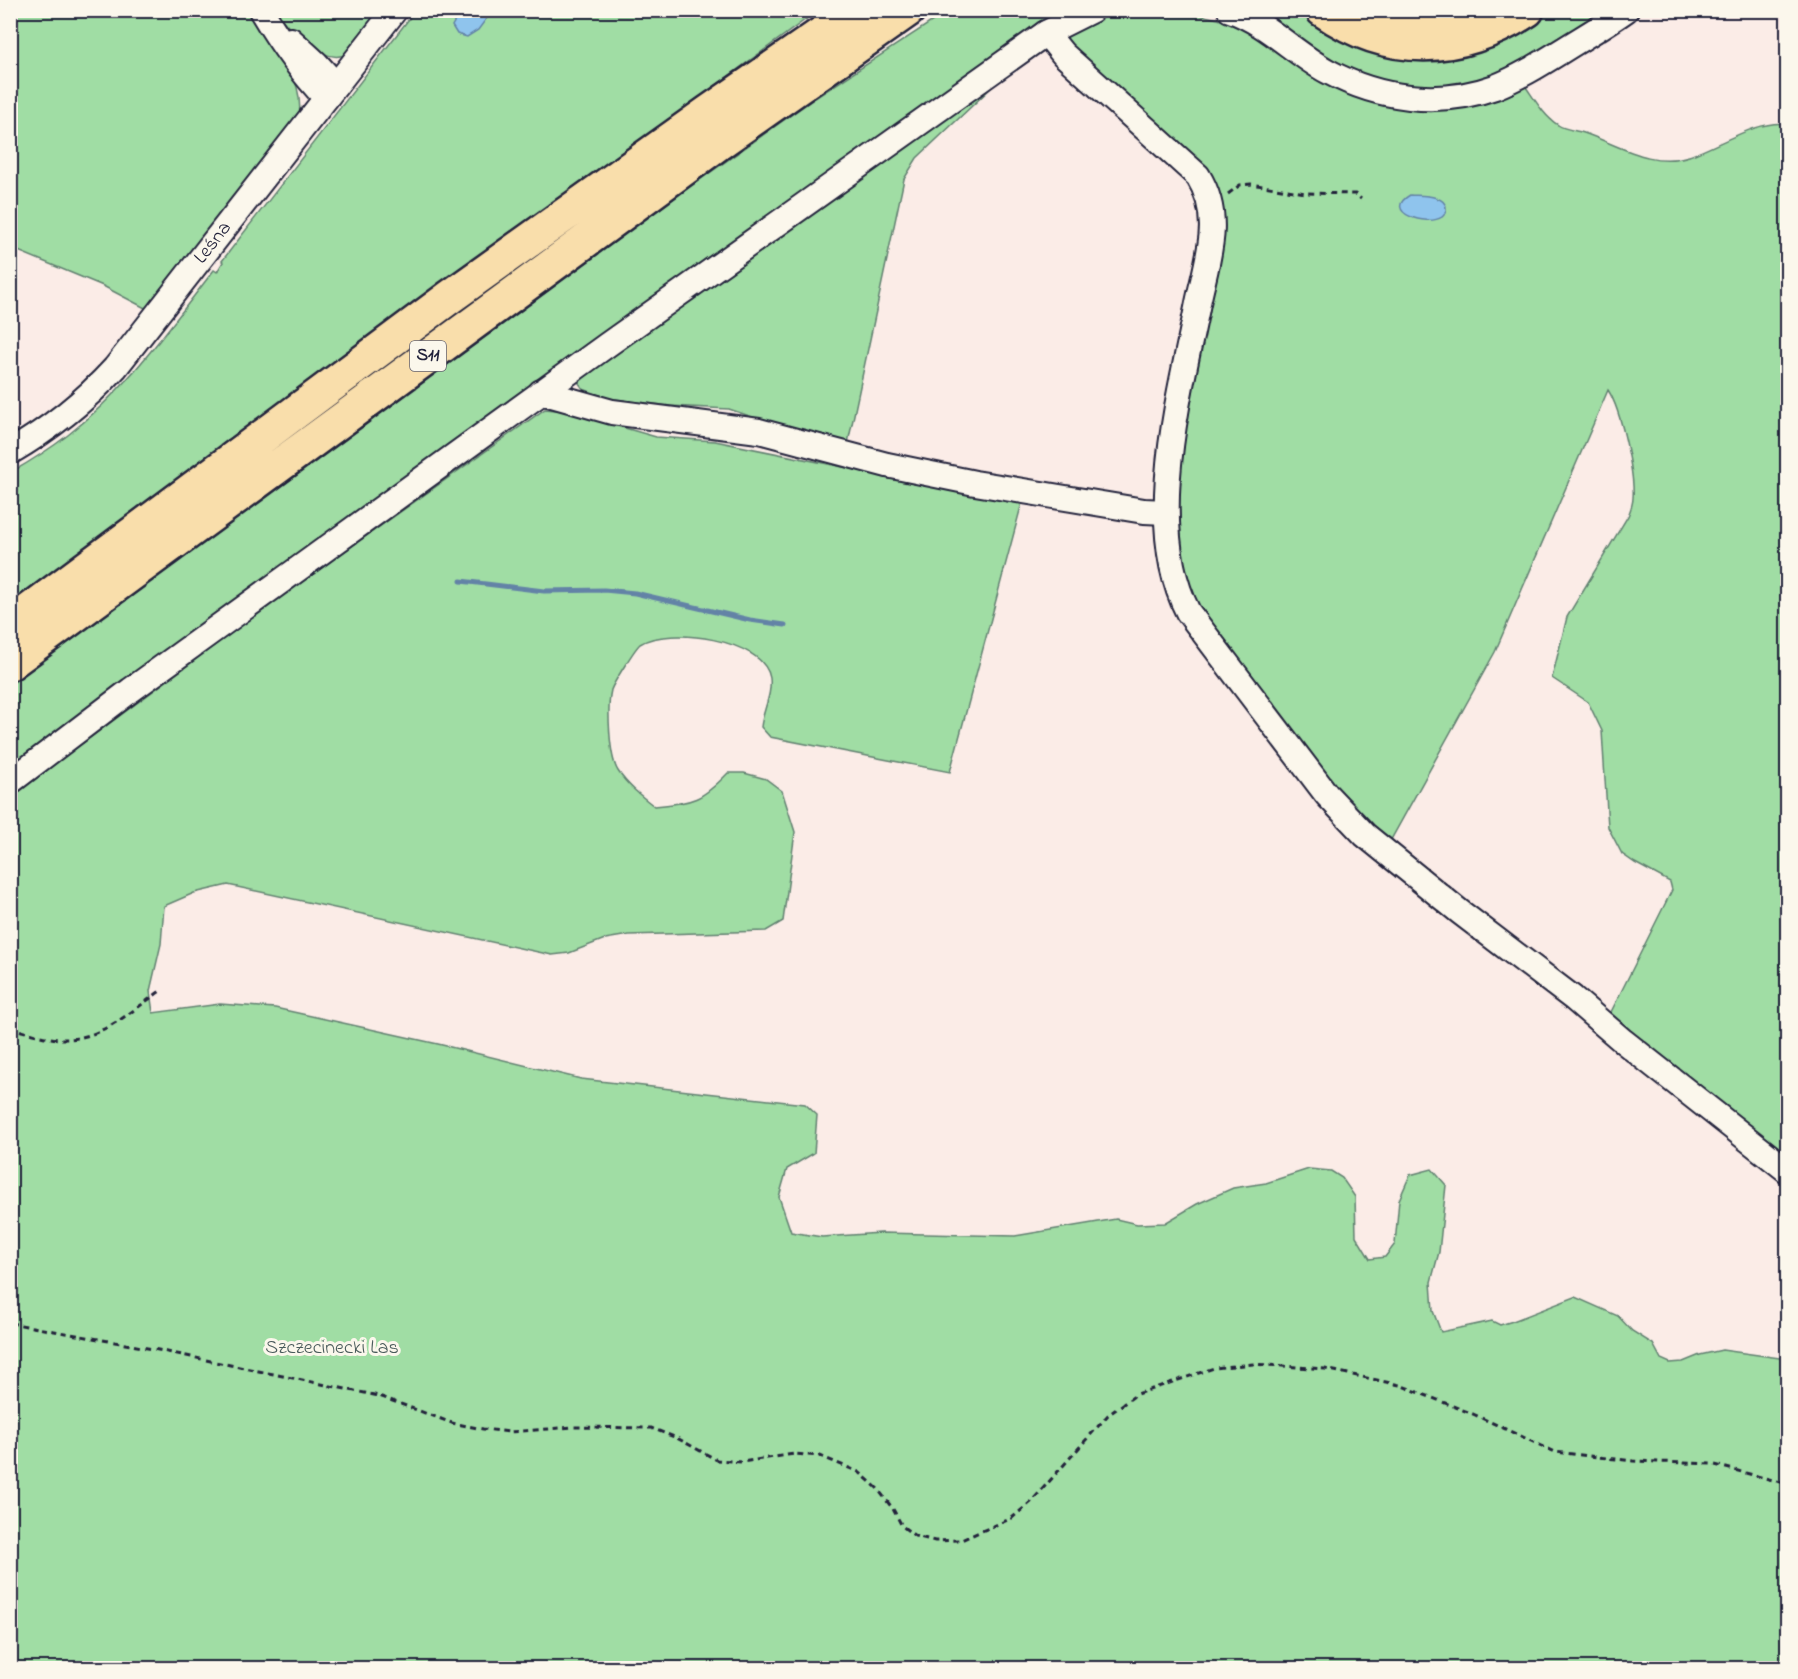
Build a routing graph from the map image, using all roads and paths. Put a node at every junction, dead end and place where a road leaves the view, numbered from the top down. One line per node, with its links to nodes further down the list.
1 (261, 10): 13 (street)
2 (395, 10): 13 (street, Leśna)
3 (856, 10): 19 (highway, S11)
4 (908, 10): 20 (highway, S11)
5 (1092, 10): 12 (street)
6 (1230, 10): 11 (street)
7 (1323, 10): 10 (highway)
8 (1383, 10): 9 (highway)
9 (1468, 10)
10 (1527, 10)
11 (1626, 10)
12 (1046, 33): 15 (street); 16 (street)
13 (331, 92): 17 (street, Leśna)
14 (1361, 199): 15 (path)
15 (1211, 204): 18 (street)
16 (541, 392): 18 (street); 21 (street)
17 (10, 452)
18 (1166, 512): 24 (street)
19 (10, 625)
20 (10, 663)
21 (10, 782)
22 (162, 990): 23 (path)
23 (10, 1028)
24 (1788, 1171)
25 (10, 1323): 26 (path)
26 (1788, 1484)

